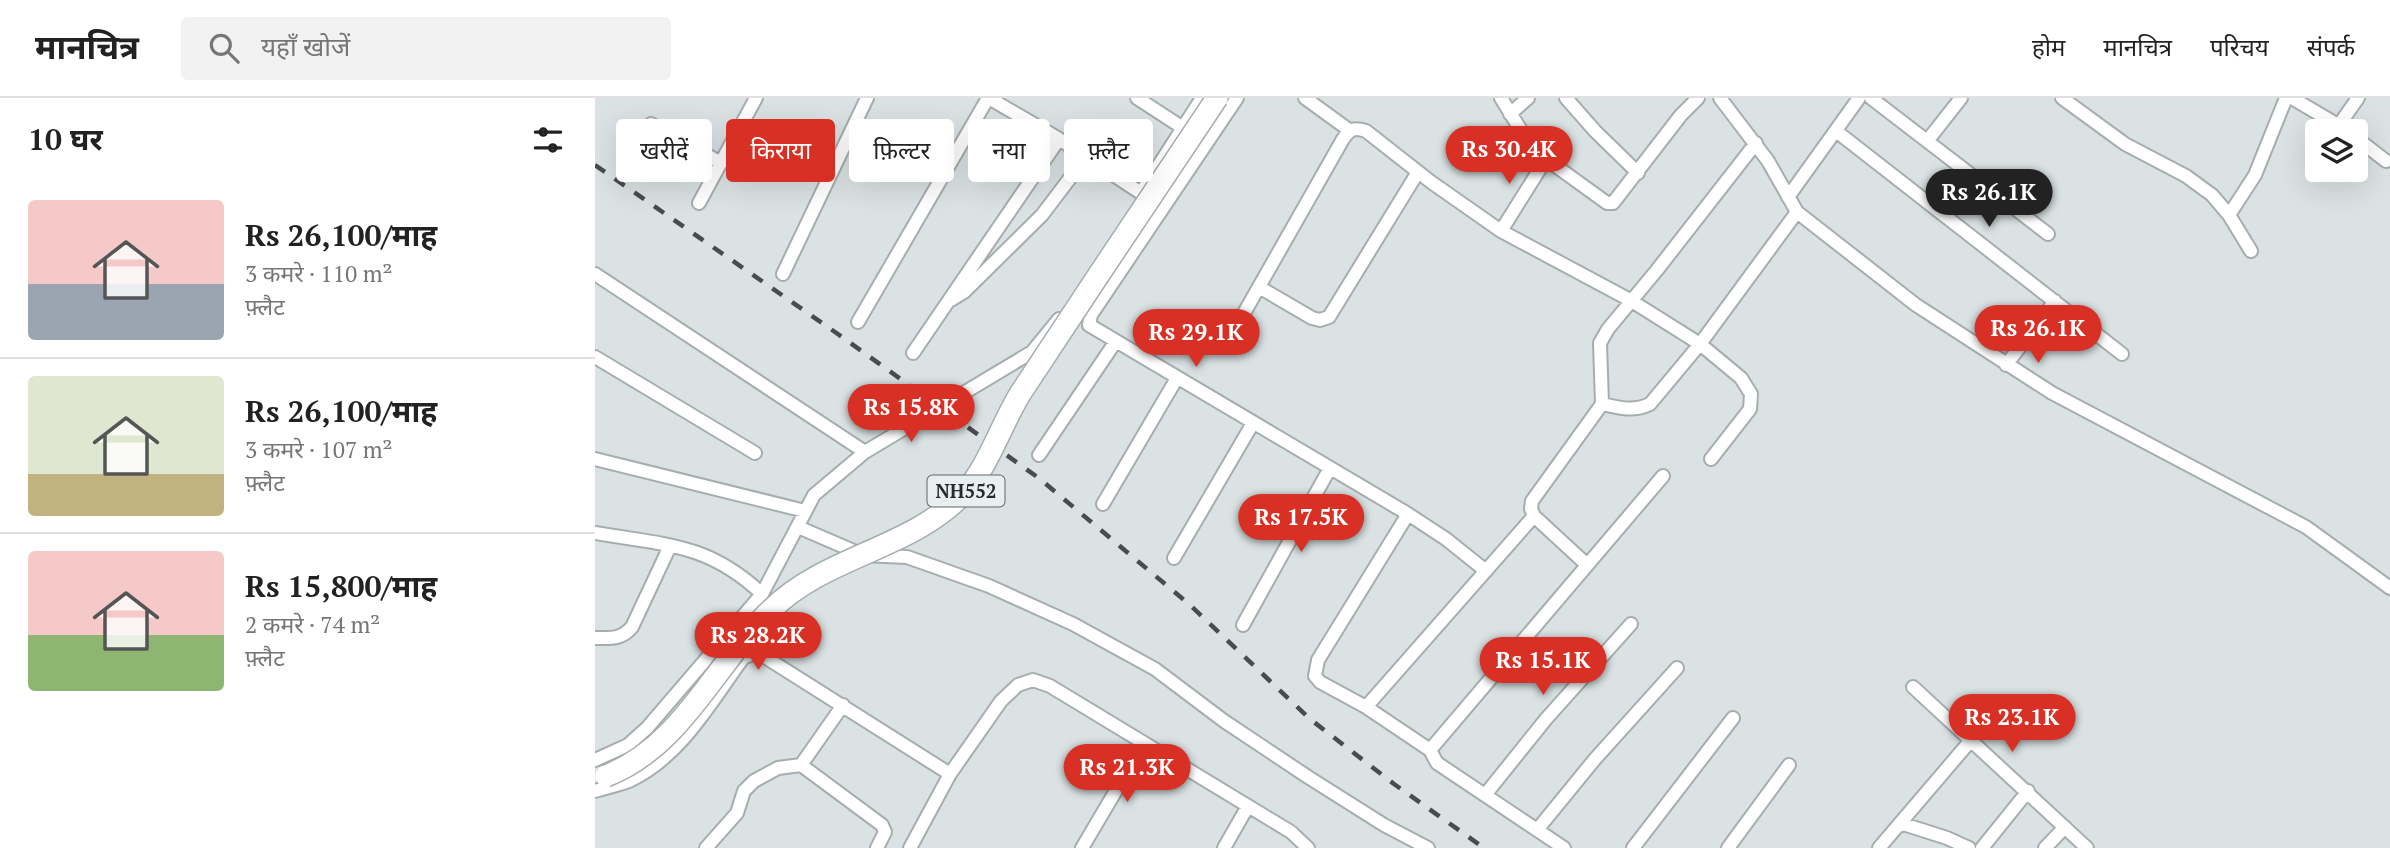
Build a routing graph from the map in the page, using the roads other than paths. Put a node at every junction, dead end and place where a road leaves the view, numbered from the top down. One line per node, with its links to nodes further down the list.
1 (756, 98): 36 (street)
2 (867, 98): 50 (street)
3 (1137, 98): 25 (street)
4 (1202, 98): 25 (street)
5 (1217, 98): 99 (highway, NH552, bridge)
6 (1237, 98): 57 (street)
7 (1305, 98): 26 (street)
8 (1501, 98): 22 (street)
9 (1528, 98): 22 (street)
10 (1566, 98): 38 (street)
11 (1699, 98): 38 (street)
12 (1720, 98): 31 (street)
13 (1859, 98): 27 (street)
14 (1871, 98): 29 (street)
15 (1961, 98): 29 (street)
16 (2061, 98): 21 (street)
17 (2287, 98): 45 (street)
18 (2293, 98): 23 (street)
19 (2358, 98): 24 (street)
20 (994, 99): 28 (street); 55 (street)
21 (2079, 103): 45 (street)
22 (1510, 114): 34 (street)
23 (2329, 119)
24 (2348, 119)
25 (1183, 128): 41 (street)
26 (1349, 130): 37 (street); 51 (street)
27 (1836, 131): 42 (street); 53 (street)
28 (1059, 139): 30 (street); 54 (street)
29 (1928, 140): 47 (street)
30 (1064, 142)
31 (1756, 144): 42 (street); 52 (street)
32 (2368, 147): 35 (street)
33 (712, 158): 36 (street)
34 (1546, 159): 38 (street); 46 (street)
35 (2386, 161)
36 (721, 163): 43 (street)
37 (1418, 172): 46 (street); 51 (street)
38 (1638, 173)
39 (1067, 182): 54 (street)
40 (1124, 182): 41 (street)
41 (1141, 193): 66 (street)
42 (1788, 197): 44 (street)
43 (699, 203)
44 (1797, 212): 58 (street); 62 (street)
45 (2229, 215): 48 (street)
46 (1501, 230): 52 (street)
47 (2048, 234)
48 (2251, 251)
49 (595, 274): 66 (street)
50 (783, 274)
51 (1259, 287): 56 (street)
52 (1630, 300): 58 (street); 64 (street)
53 (2055, 301): 60 (street); 62 (street)
54 (945, 304): 59 (street)
55 (858, 322)
56 (1235, 329)
57 (1116, 341): 63 (street); 68 (street)
58 (1700, 344): 64 (street); 70 (street)
59 (913, 353)
60 (2122, 354)
61 (595, 357): 67 (street)
62 (2006, 365): 83 (street)
63 (1177, 377): 65 (street); 73 (street)
64 (1602, 404): 76 (street)
65 (1253, 423): 71 (street); 80 (street)
66 (865, 452): 74 (street)
67 (755, 453)
68 (1039, 455)
69 (595, 459): 74 (street)
70 (1711, 459)
71 (1330, 468): 75 (street); 86 (street)
72 (1663, 476): 81 (street)
73 (1103, 504)
74 (805, 511): 77 (street)
75 (1408, 514): 82 (street); 91 (street)
76 (1534, 516): 81 (street); 82 (street)
77 (799, 527): 84 (street); 112 (street)
78 (595, 533): 79 (street)
79 (670, 546): 84 (street); 87 (street)
80 (1174, 558)
81 (1586, 564): 95 (street)
82 (1486, 572): 91 (street)
83 (2390, 588)
84 (762, 594): 99 (street)
85 (1631, 624): 101 (street)
86 (1243, 625)
87 (595, 638)
88 (1677, 668): 105 (street)
89 (1913, 687): 93 (street)
90 (843, 705): 96 (street); 98 (street); 99 (street)
91 (1366, 706): 95 (street)
92 (1733, 718): 114 (street)
93 (1972, 739): 100 (street); 103 (street)
94 (1144, 743): 98 (street); 102 (street); 109 (street)
95 (1430, 750): 101 (street)
96 (801, 765): 106 (street); 107 (street)
97 (1789, 765): 115 (street)
98 (950, 774): 108 (street)
99 (599, 775)
100 (2028, 791): 104 (street); 118 (street)
101 (1485, 795): 105 (street)
102 (1248, 806): 110 (street); 111 (street)
103 (1900, 823): 116 (street); 117 (street)
104 (2065, 827): 119 (street); 120 (street)
105 (1537, 830): 113 (street)
106 (706, 848)
107 (877, 848)
108 (910, 848)
109 (1082, 848)
110 (1224, 848)
111 (1308, 848)
112 (1428, 848)
113 (1564, 848)
114 (1633, 848)
115 (1728, 848)
116 (1879, 848)
117 (1969, 848)
118 (1982, 848)
119 (2045, 848)
120 (2087, 848)

